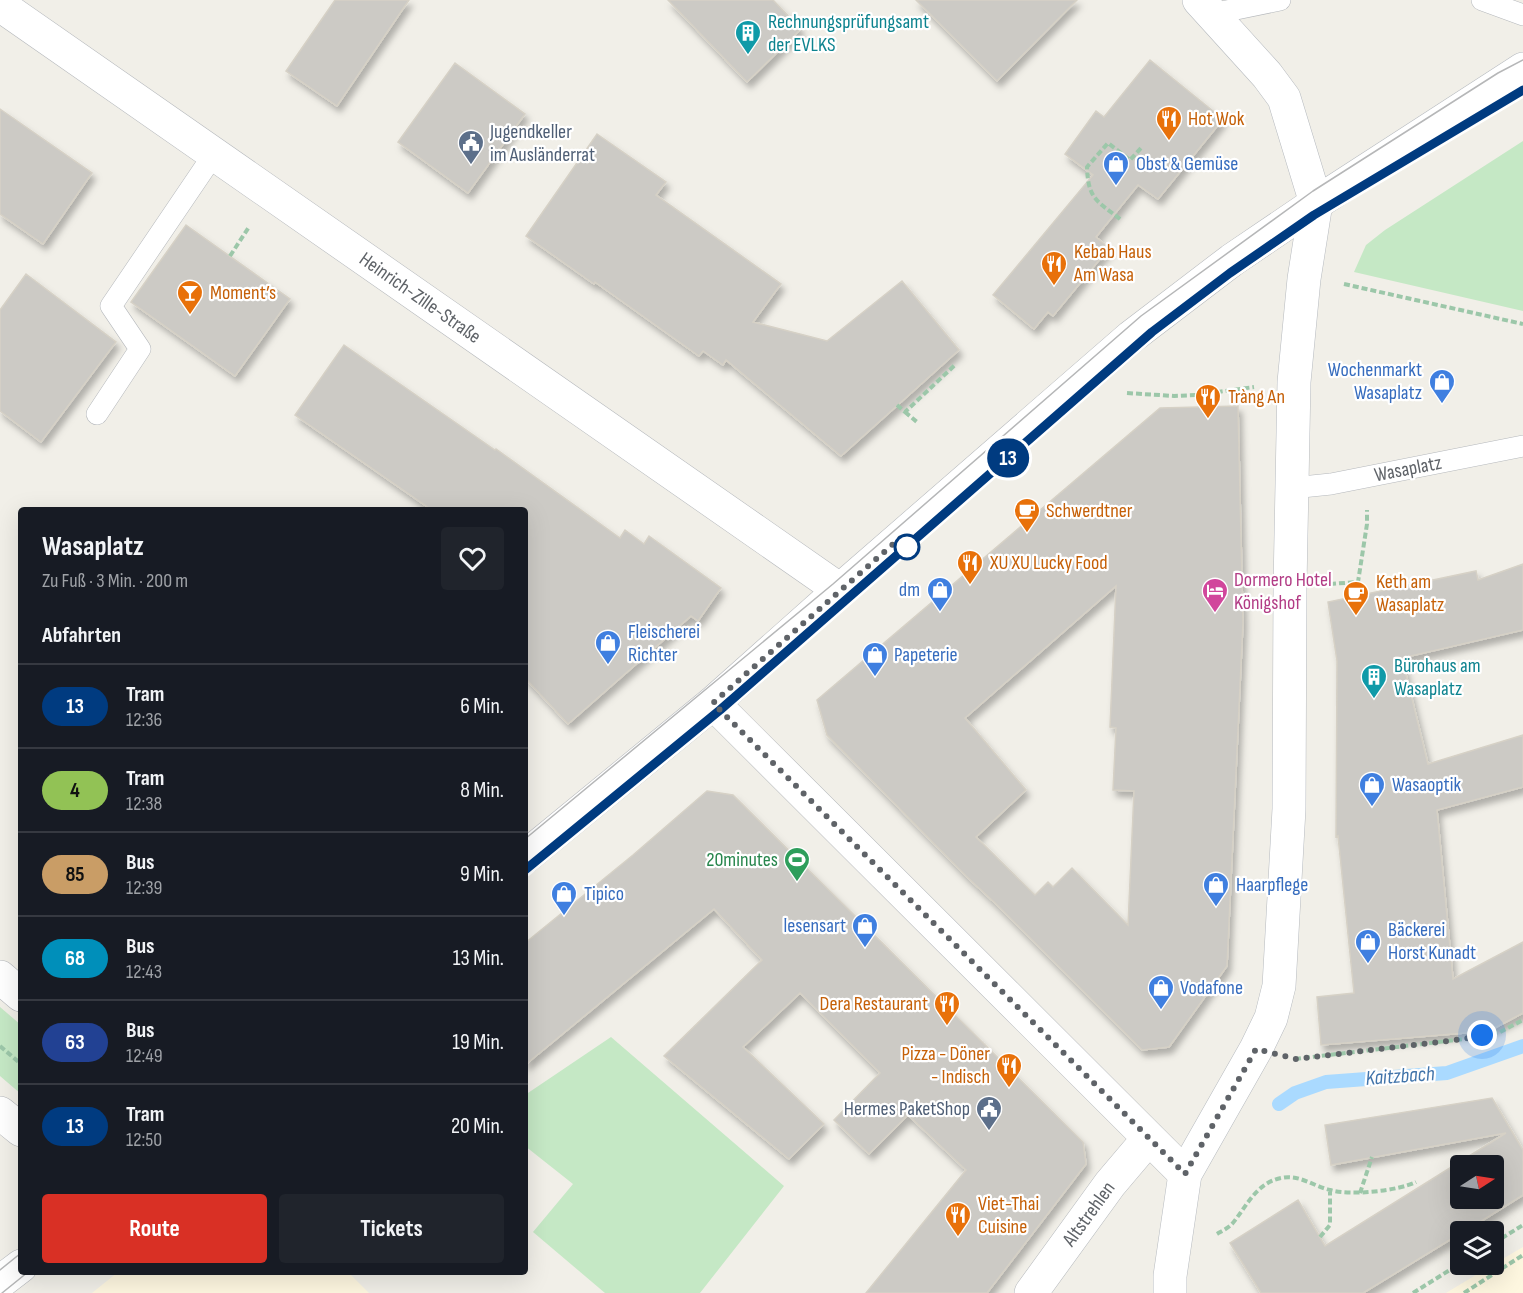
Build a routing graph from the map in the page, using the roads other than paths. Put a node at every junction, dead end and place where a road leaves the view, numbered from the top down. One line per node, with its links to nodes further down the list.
1 (1280, 0): 4 (lane)
2 (1482, 0): 5 (lane)
3 (0, 5): 7 (street, Heinrich-Zille-Straße)
4 (1206, 7): 8 (street)
5 (1523, 15)
6 (1523, 69): 8 (street)
7 (214, 154): 9 (lane); 12 (street, Heinrich-Zille-Straße)
8 (1316, 203): 11 (street); 12 (street)
9 (97, 414)
10 (1523, 446): 11 (lane, Wasaplatz)
11 (1292, 488): 20 (street)
12 (840, 590): 13 (street)
13 (713, 703): 14 (street); 19 (street)
14 (528, 855)
15 (0, 977): 16 (street)
16 (18, 992)
17 (0, 1113): 18 (street)
18 (18, 1128)
19 (1149, 1138): 20 (street); 23 (street, Altstrehlen)
20 (1185, 1174): 24 (street)
21 (18, 1268): 22 (street)
22 (0, 1282)
23 (1031, 1293)
24 (1170, 1293)

